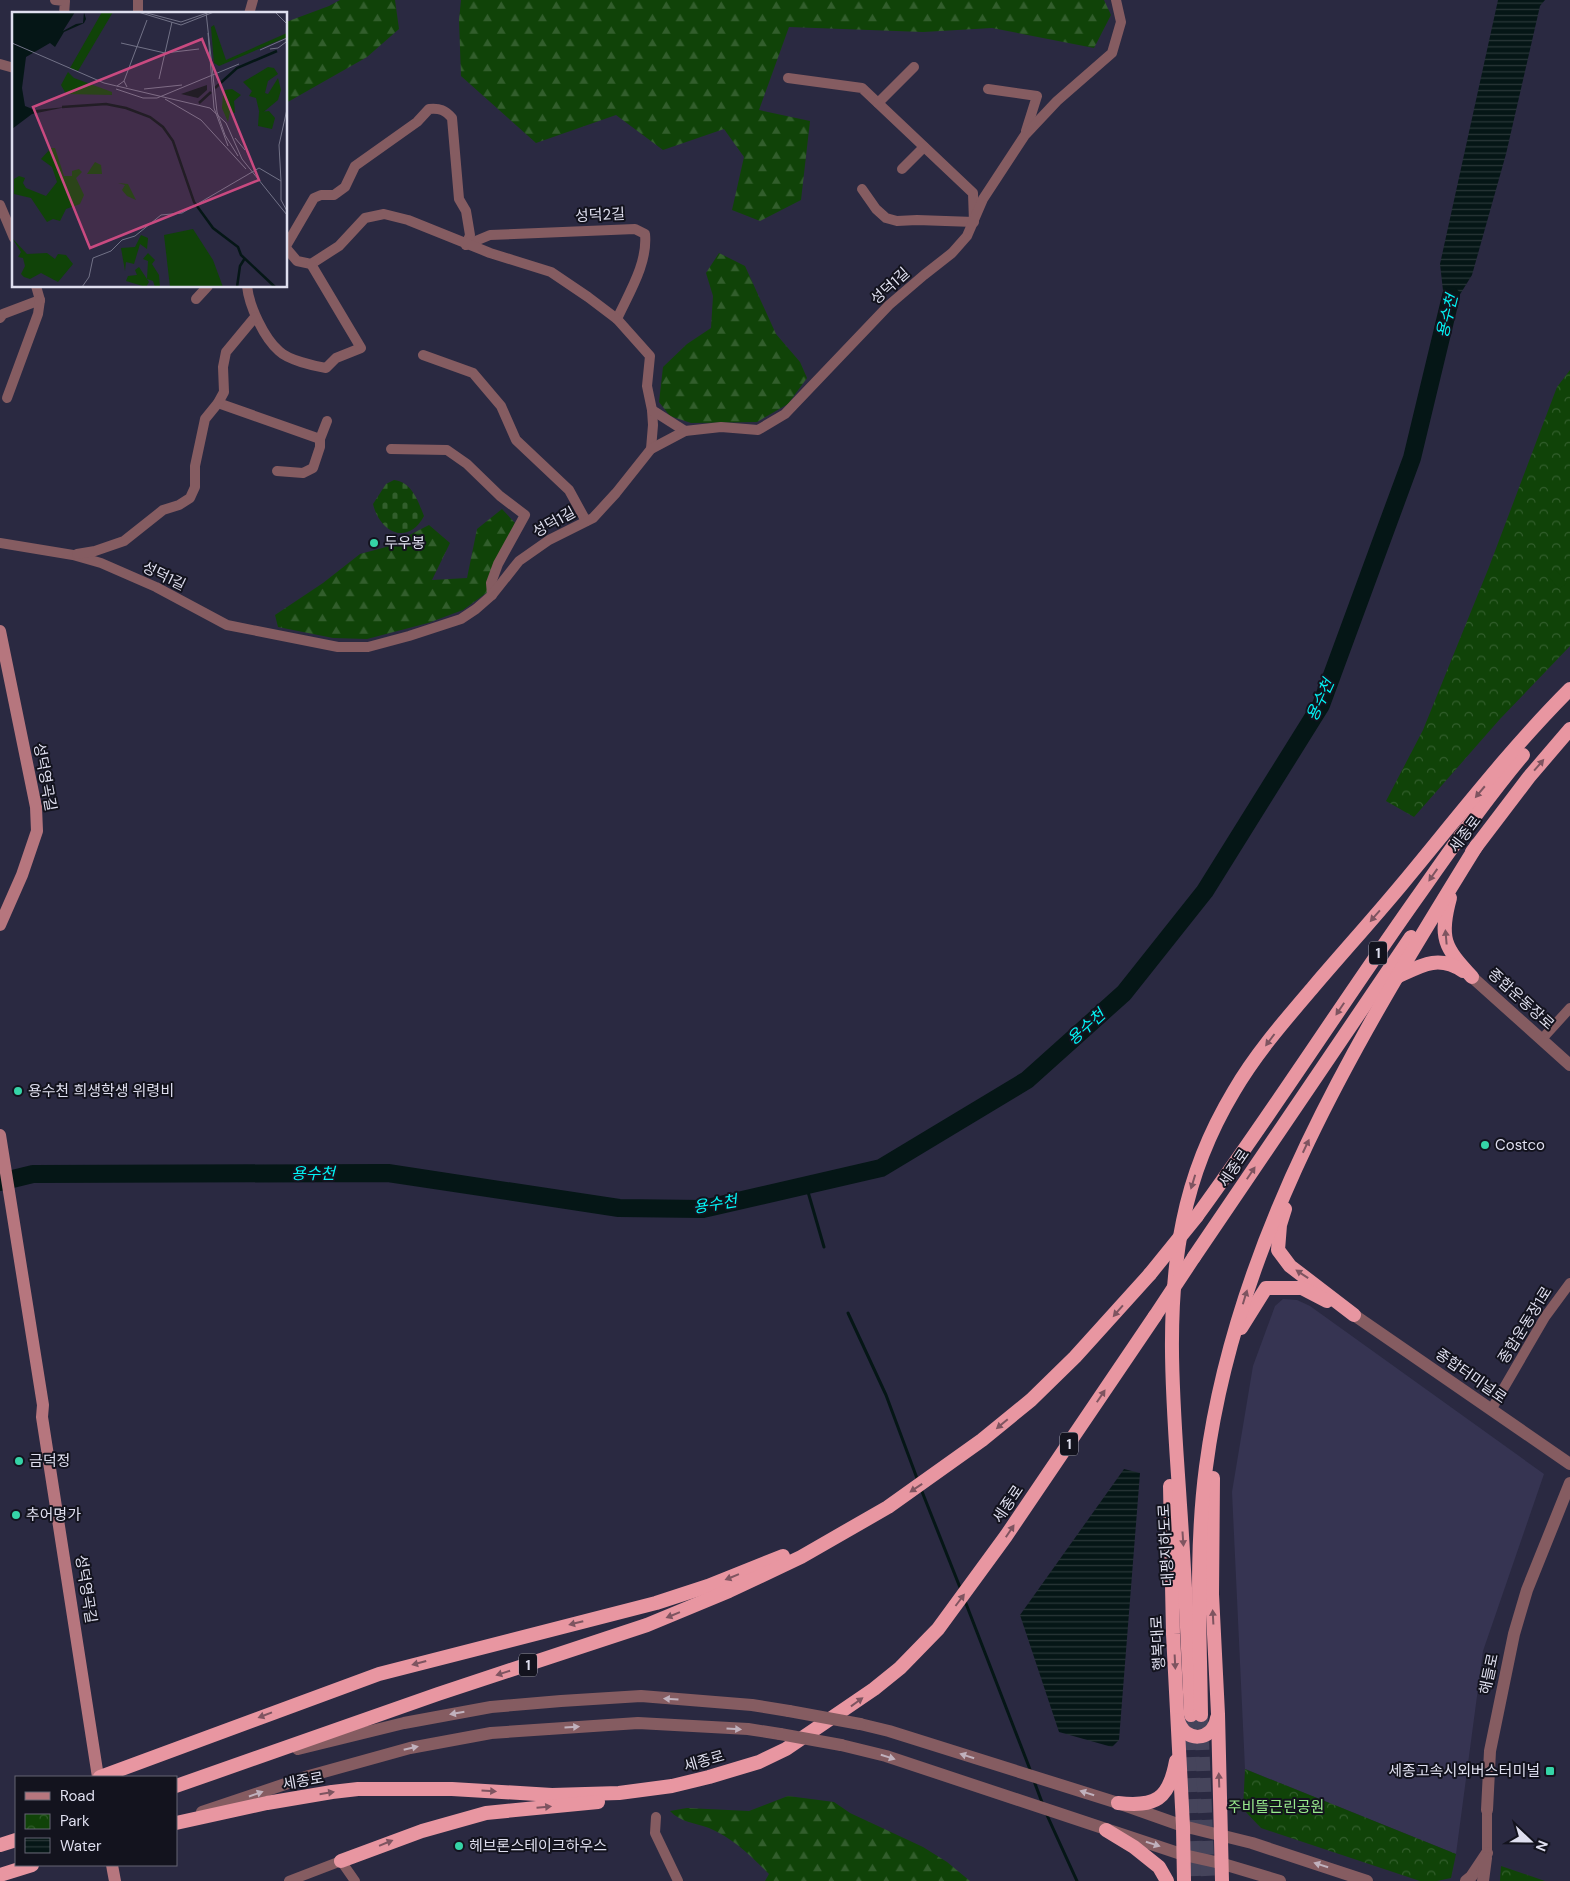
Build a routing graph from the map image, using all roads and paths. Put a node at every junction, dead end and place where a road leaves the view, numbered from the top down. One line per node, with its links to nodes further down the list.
1 (55, 0): 3 (street)
2 (1116, 0): 8 (street, 성덕1길)
3 (64, 12)
4 (914, 67): 7 (street)
5 (788, 78): 7 (street)
6 (988, 89): 8 (street)
7 (878, 103): 9 (street)
8 (1025, 135): 13 (street, 성덕1길)
9 (924, 147): 10 (street); 13 (street)
10 (902, 169)
11 (862, 189): 13 (street)
12 (0, 205): 14 (street)
13 (974, 222): 32 (street, 성덕1길)
14 (12, 233)
15 (288, 244): 16 (street)
16 (466, 245): 18 (street); 26 (street); 26 (street, 성덕2길)
17 (288, 250): 18 (street)
18 (311, 264): 25 (street)
19 (37, 288): 22 (street)
20 (206, 288): 23 (street)
21 (248, 288): 25 (street)
22 (40, 300): 24 (street); 28 (street)
23 (196, 300)
24 (0, 318)
25 (255, 318): 29 (street)
26 (617, 319): 30 (street)
27 (423, 355): 37 (street)
28 (7, 398)
29 (218, 403): 33 (street); 39 (street, 성덕1길)
30 (652, 410): 32 (street); 35 (street)
31 (327, 421): 33 (street)
32 (685, 431): 35 (street, 성덕1길)
33 (320, 439): 36 (street)
34 (391, 449): 40 (street)
35 (651, 449): 37 (street, 성덕1길)
36 (277, 470)
37 (586, 521): 40 (street, 성덕1길)
38 (0, 543): 39 (street, 성덕1길)
39 (73, 555): 40 (street, 성덕1길)
40 (492, 596)
41 (0, 631): 47 (main road, 성덕영곡길)
42 (1570, 690): 64 (highway, 대평지하도로, one-way to 64)
43 (1570, 699): 62 (highway, 세종로 / 1, one-way to 62, bridge)
44 (1570, 729): 45 (highway, 세종로 / 1, one-way to 44)
45 (1477, 845): 46 (highway); 69 (highway, 세종로 / 1, one-way to 45, bridge)
46 (1453, 883): 48 (highway, one-way to 46); 49 (highway)
47 (0, 925)
48 (1472, 977): 49 (highway); 51 (street, 종합운동장로)
49 (1397, 978): 54 (highway, one-way to 49)
50 (1570, 1008): 51 (street)
51 (1542, 1039): 52 (street, 종합운동장로)
52 (1570, 1065)
53 (0, 1135): 66 (main road, 성덕영곡길)
54 (1295, 1168): 56 (highway, one-way to 54); 57 (highway, one-way to 54)
55 (1570, 1283): 58 (street, 종합운동장1로)
56 (1354, 1314): 57 (highway); 58 (street, 종합터미널로)
57 (1228, 1353): 59 (highway)
58 (1491, 1410): 60 (street, 종합터미널로)
59 (1216, 1412): 63 (highway, one-way to 59); 64 (highway, 대평지하도로)
60 (1570, 1464)
61 (1570, 1483): 71 (street, 해들로)
62 (858, 1524): 67 (highway, one-way to 67); 68 (highway, 세종로 / 1, one-way to 68)
63 (1218, 1714): 64 (highway); 77 (highway, one-way to 63)
64 (1190, 1716): 65 (highway)
65 (1180, 1735): 70 (highway); 75 (highway)
66 (99, 1776)
67 (102, 1776)
68 (182, 1784): 70 (street, one-way to 68, bridge)
69 (672, 1786): 74 (highway, 세종로 / 1, one-way to 69); 82 (highway, one-way to 69)
70 (1118, 1803): 75 (street)
71 (1487, 1810): 80 (street, 해들로)
72 (656, 1817): 90 (street)
73 (178, 1821): 76 (street, one-way to 76, bridge)
74 (178, 1822)
75 (1183, 1826): 77 (street); 81 (highway)
76 (1106, 1830): 81 (street, one-way to 81); 91 (highway)
77 (1220, 1834): 83 (highway); 95 (street, one-way to 77)
78 (15, 1840): 79 (highway)
79 (0, 1846)
80 (1487, 1853): 96 (street); 97 (street, 해들로)
81 (1184, 1855): 83 (street); 92 (highway)
82 (341, 1861): 88 (street); 89 (street)
83 (1220, 1863): 93 (highway); 94 (street)
84 (29, 1866): 86 (highway)
85 (112, 1866): 87 (main road)
86 (0, 1875)
87 (114, 1881)
88 (289, 1881)
89 (354, 1881)
90 (678, 1881)
91 (1168, 1881)
92 (1184, 1881)
93 (1222, 1881)
94 (1280, 1881)
95 (1367, 1881)
96 (1466, 1881)
97 (1483, 1881)

